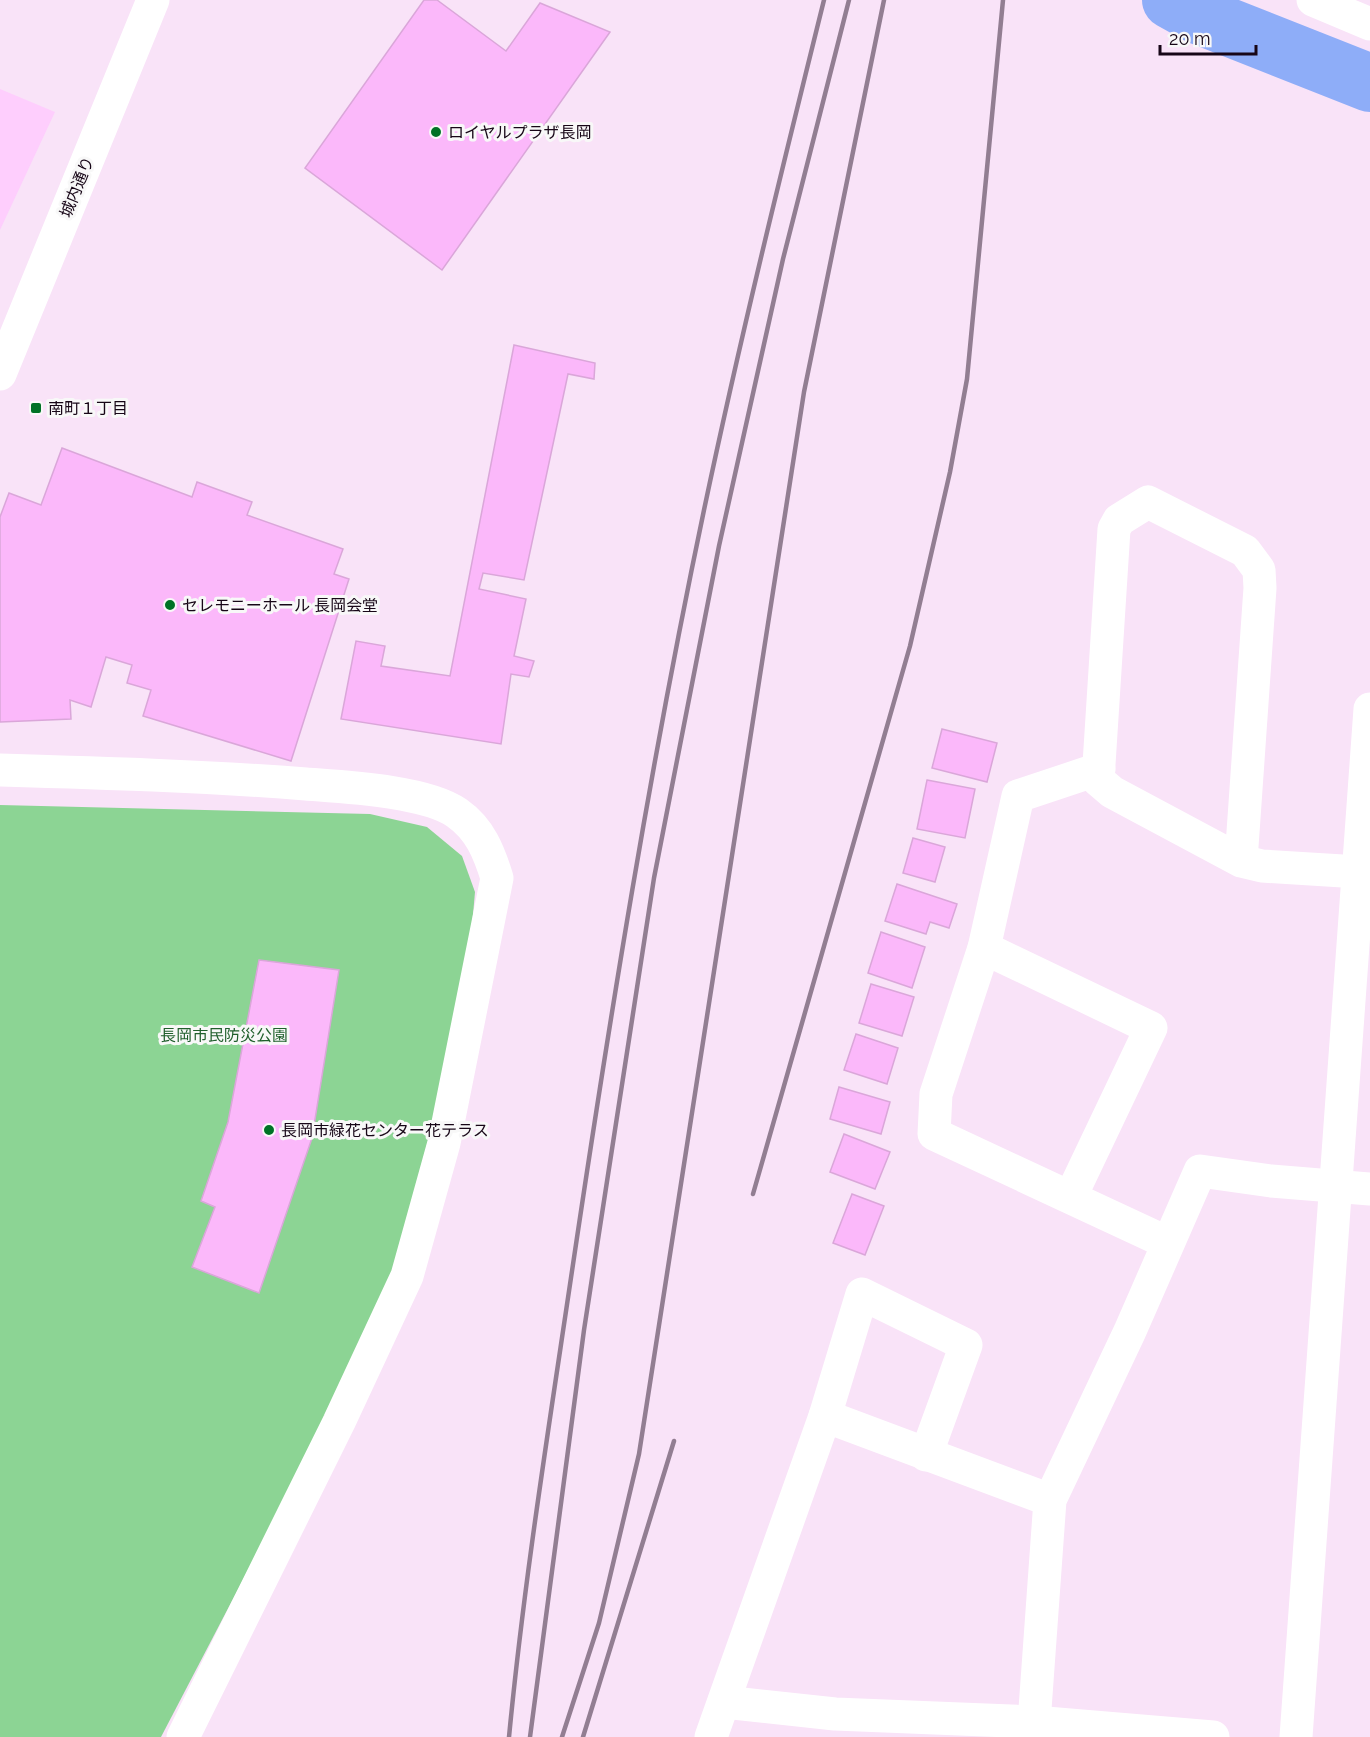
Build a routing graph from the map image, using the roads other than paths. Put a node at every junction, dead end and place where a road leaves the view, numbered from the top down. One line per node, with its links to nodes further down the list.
1 (153, 0): 4 (street, 城内通り)
2 (1312, 0): 3 (street)
3 (1370, 24)
4 (0, 374)
5 (1370, 709): 9 (street)
6 (1099, 769): 8 (street); 8 (street); 10 (street)
7 (0, 770): 21 (street)
8 (1241, 861): 9 (street)
9 (1359, 872): 11 (street)
10 (984, 948): 13 (street); 13 (street)
11 (1337, 1186): 12 (street); 14 (street); 24 (street)
12 (1370, 1189)
13 (1071, 1196): 14 (street)
14 (1168, 1243): 17 (street)
15 (825, 1416): 16 (street); 16 (street); 18 (street)
16 (926, 1455): 17 (street)
17 (1050, 1500): 20 (street)
18 (724, 1702): 19 (street); 22 (street)
19 (834, 1726): 20 (street)
20 (1033, 1730): 23 (street)
21 (183, 1737)
22 (711, 1737)
23 (1213, 1737)
24 (1296, 1737)

